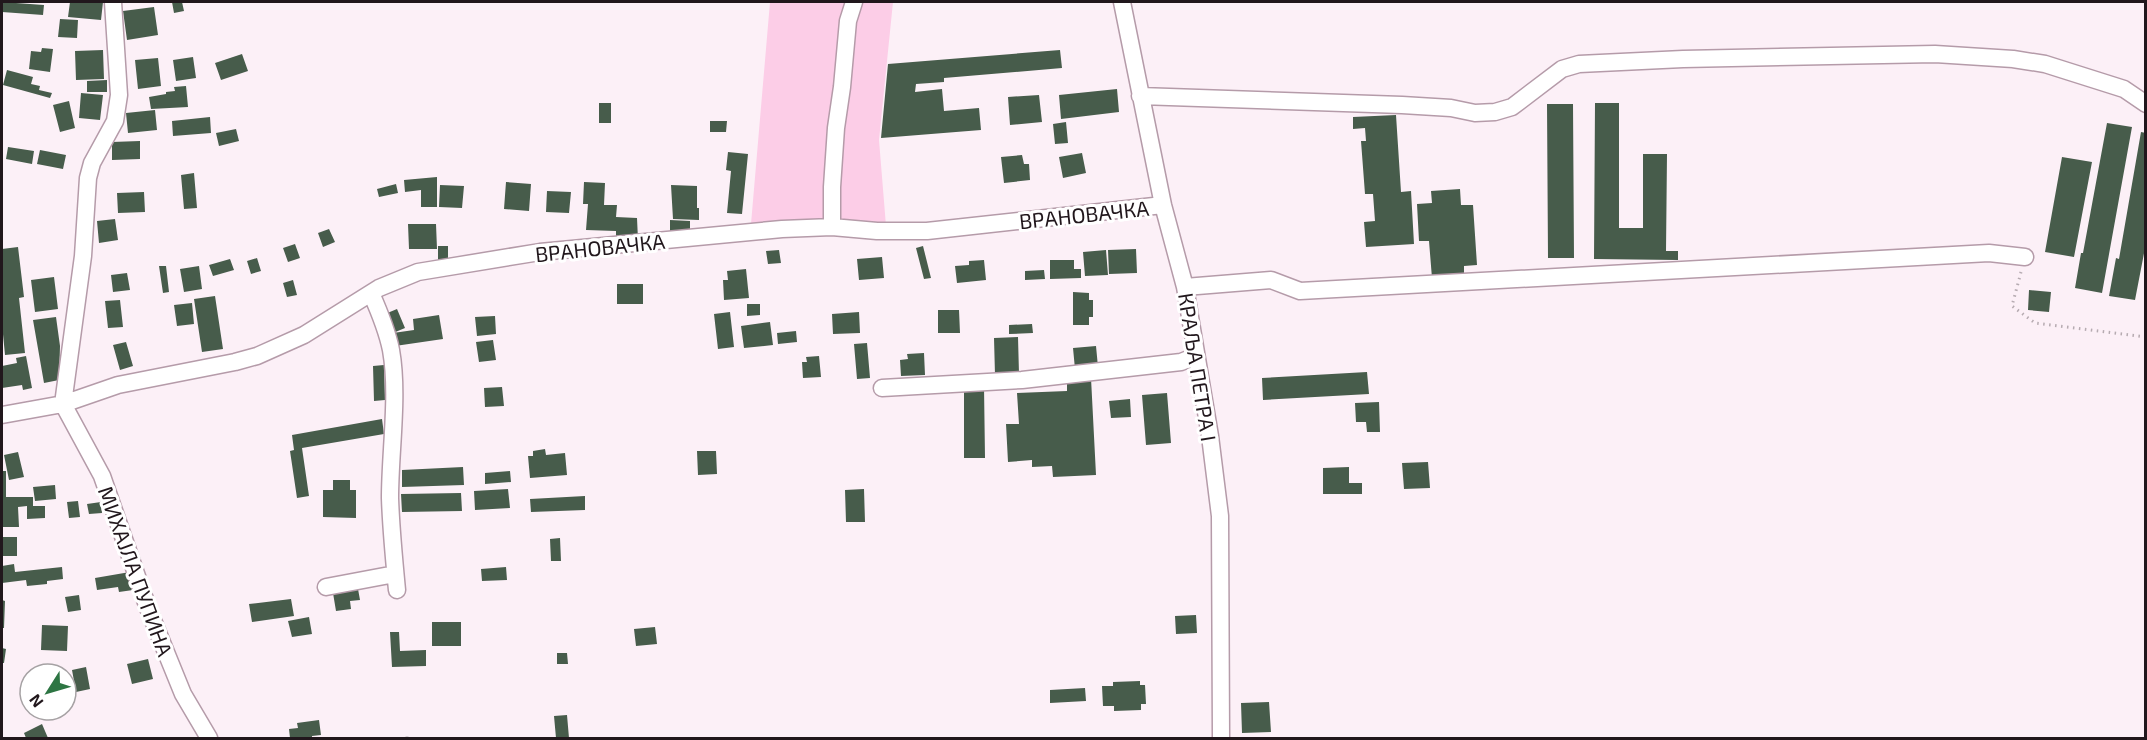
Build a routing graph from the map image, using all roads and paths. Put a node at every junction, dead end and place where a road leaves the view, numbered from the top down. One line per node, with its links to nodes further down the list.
1 (113, 2): 14 (street)
2 (854, 2): 7 (street)
3 (1122, 2): 4 (street, КРАЉА ПЕТРА I)
4 (1140, 96): 5 (street); 6 (street, КРАЉА ПЕТРА I)
5 (2145, 104)
6 (1163, 205): 7 (street, ВРАНОВАЧКА); 9 (street, КРАЉА ПЕТРА I)
7 (832, 227): 10 (street, ВРАНОВАЧКА)
8 (2025, 257): 9 (street); 11 (path)
9 (1185, 287): 12 (street, КРАЉА ПЕТРА I)
10 (371, 293): 14 (street, ВРАНОВАЧКА); 16 (street)
11 (2145, 337)
12 (1196, 356): 13 (street); 18 (street, КРАЉА ПЕТРА I)
13 (882, 388)
14 (63, 404): 15 (street, ВРАНОВАЧКА); 17 (street, МИХАЈЛА ПУПИНА)
15 (2, 415)
16 (326, 587)
17 (209, 738)
18 (1221, 738)

